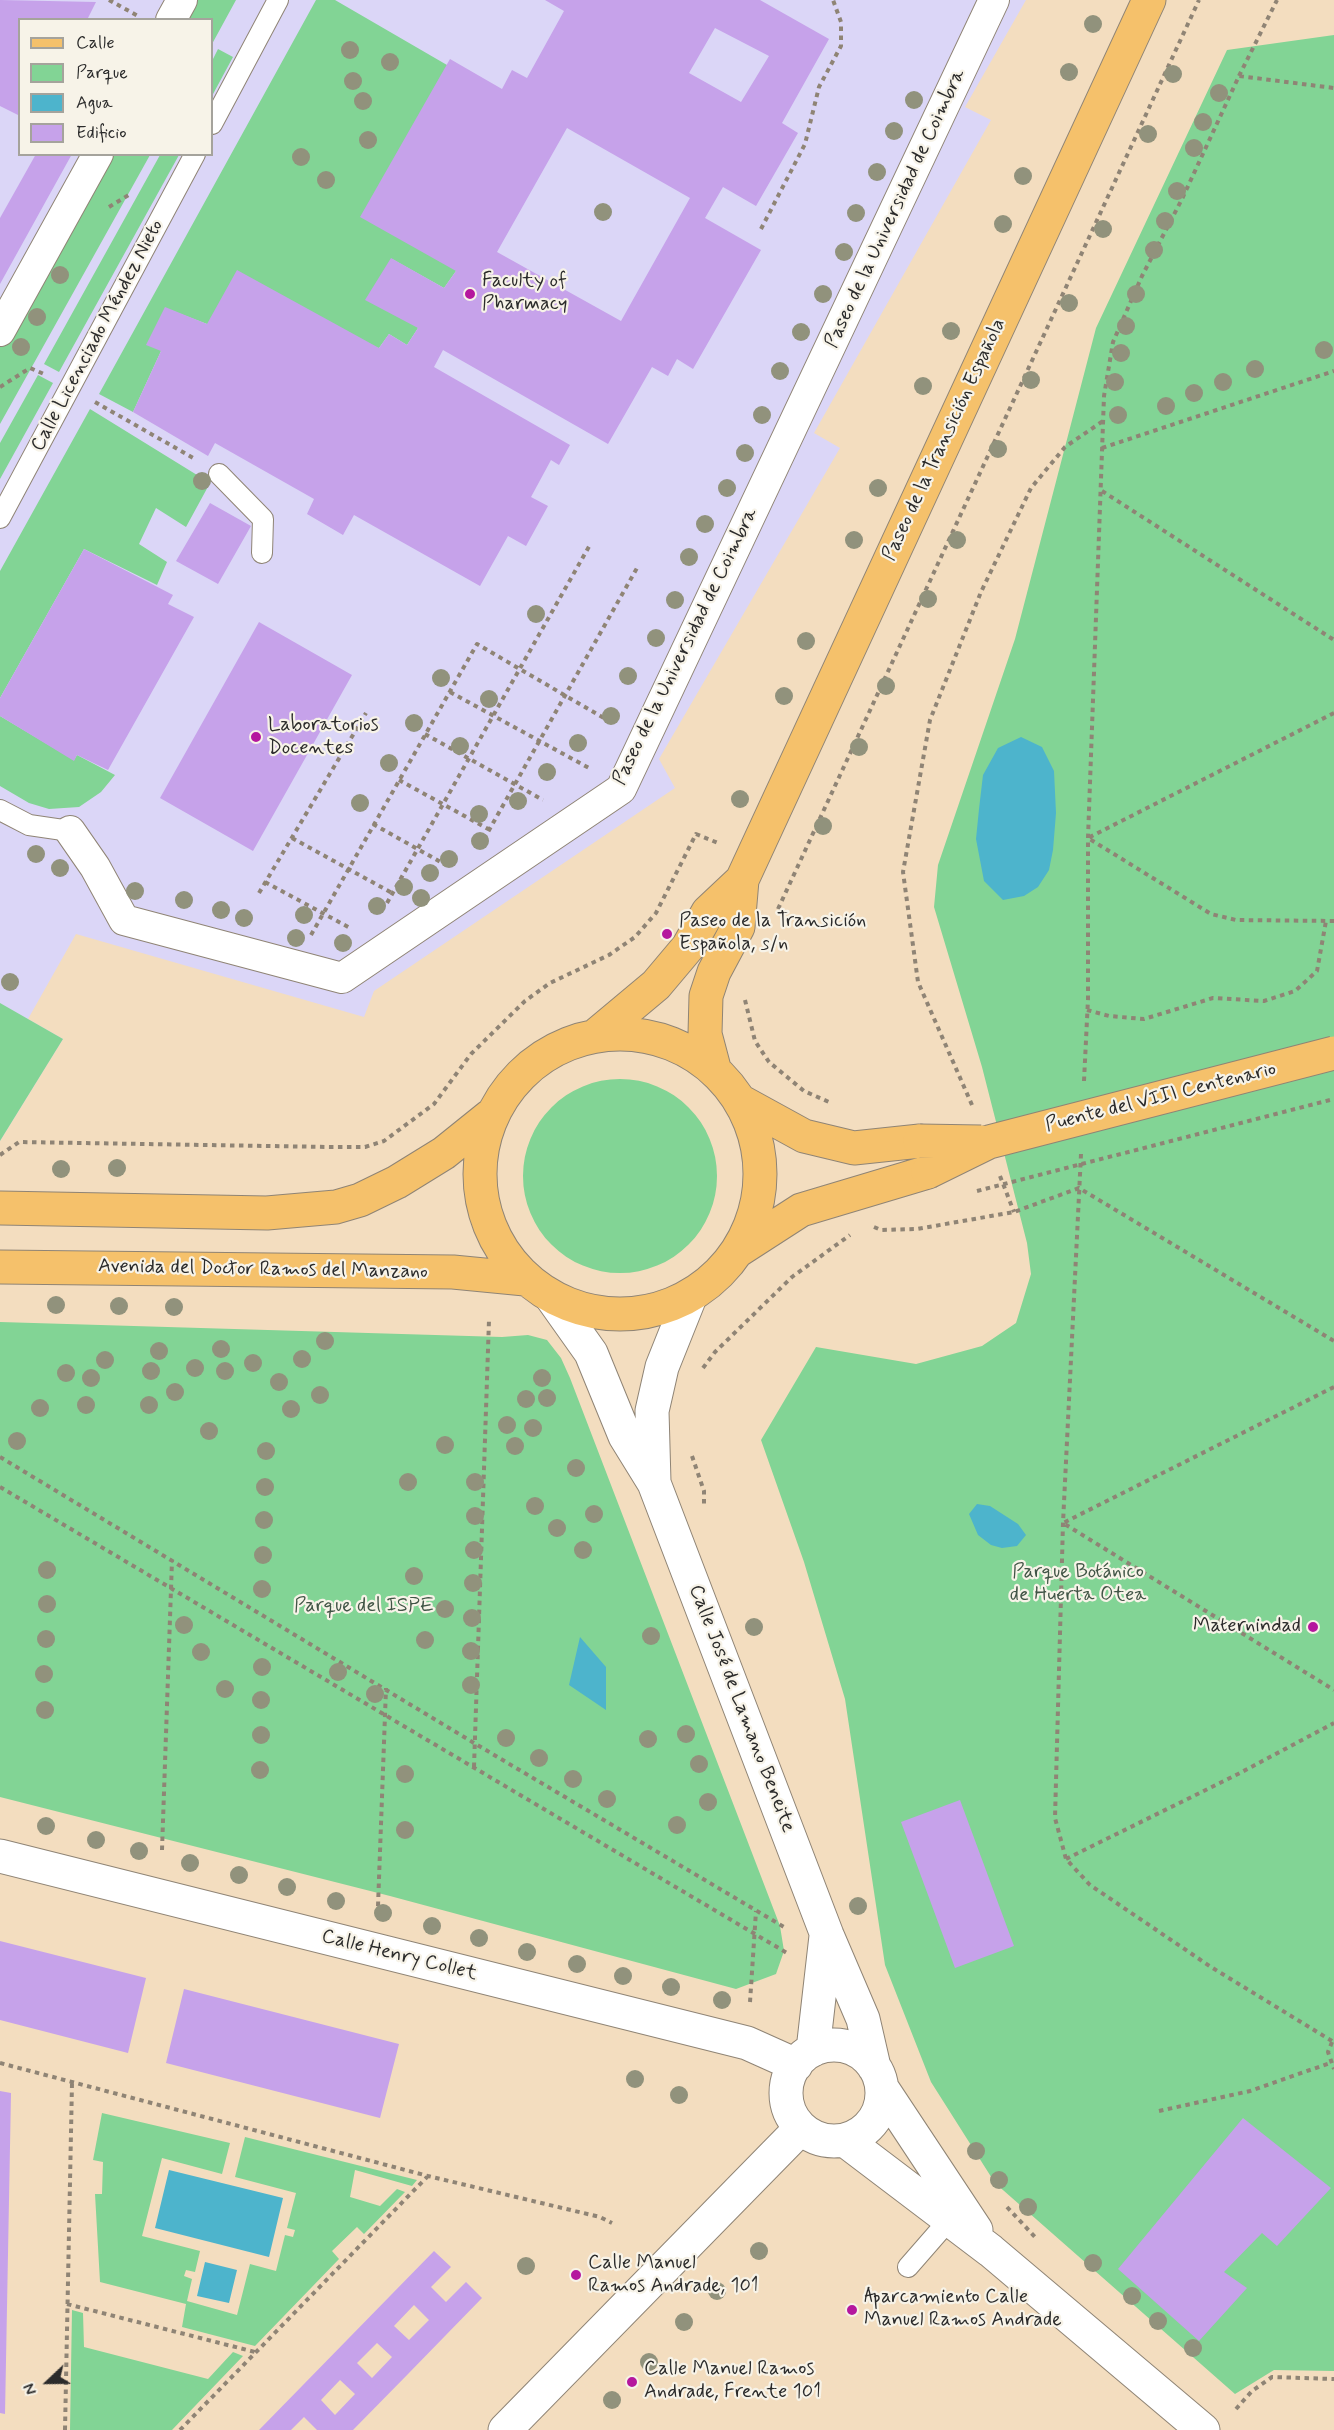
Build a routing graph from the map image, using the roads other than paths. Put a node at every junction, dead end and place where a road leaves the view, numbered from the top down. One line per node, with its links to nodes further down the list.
1 (182, 0): 5 (street)
2 (278, 0): 6 (lane)
3 (994, 0): 14 (street, Paseo de la Universidad de Coimbra)
4 (1149, 0): 15 (main road, Paseo de la Transición Española)
5 (172, 18)
6 (213, 122)
7 (97, 156): 9 (street)
8 (194, 156): 11 (lane, Calle Licenciado Méndez Nieto)
9 (0, 331)
10 (219, 474): 12 (lane)
11 (0, 518)
12 (262, 553)
13 (0, 810): 14 (lane, Paseo de la Universidad de Coimbra)
14 (70, 831)
15 (742, 880): 16 (main road, Paseo de la Transición Española); 18 (main road, Paseo de la Transición Española)
16 (595, 1036): 18 (main road); 20 (main road)
17 (1334, 1053): 21 (main road, Puente del VIII Centenario, bridge)
18 (714, 1068): 19 (main road)
19 (742, 1102): 21 (main road, Puente del VIII Centenario); 23 (main road)
20 (490, 1116): 22 (main road); 25 (main road)
21 (924, 1156): 23 (main road, Puente del VIII Centenario)
22 (0, 1208)
23 (739, 1250): 26 (main road)
24 (0, 1267): 25 (main road, Avenida del Doctor Ramos del Manzano)
25 (525, 1279): 27 (main road)
26 (690, 1297): 27 (main road); 28 (street, Calle José de Lamano Beneite)
27 (552, 1298): 28 (street, Calle José de Lamano Beneite)
28 (654, 1484): 30 (street, Calle José de Lamano Beneite)
29 (0, 1856): 31 (street, Calle Henry Collet)
30 (826, 1935): 31 (street, Calle José de Lamano Beneite); 32 (street, Calle José de Lamano Beneite)
31 (804, 2057): 32 (street); 33 (street)
32 (878, 2078): 34 (street); 36 (street, Calle José de Lamano Beneite)
33 (801, 2128): 34 (street); 38 (street)
34 (846, 2141): 35 (street, Calle José de Lamano Beneite)
35 (949, 2220): 36 (street, Calle José de Lamano Beneite); 37 (lane)
36 (991, 2251): 39 (street, Calle José de Lamano Beneite)
37 (908, 2267)
38 (505, 2430)
39 (1203, 2430)

